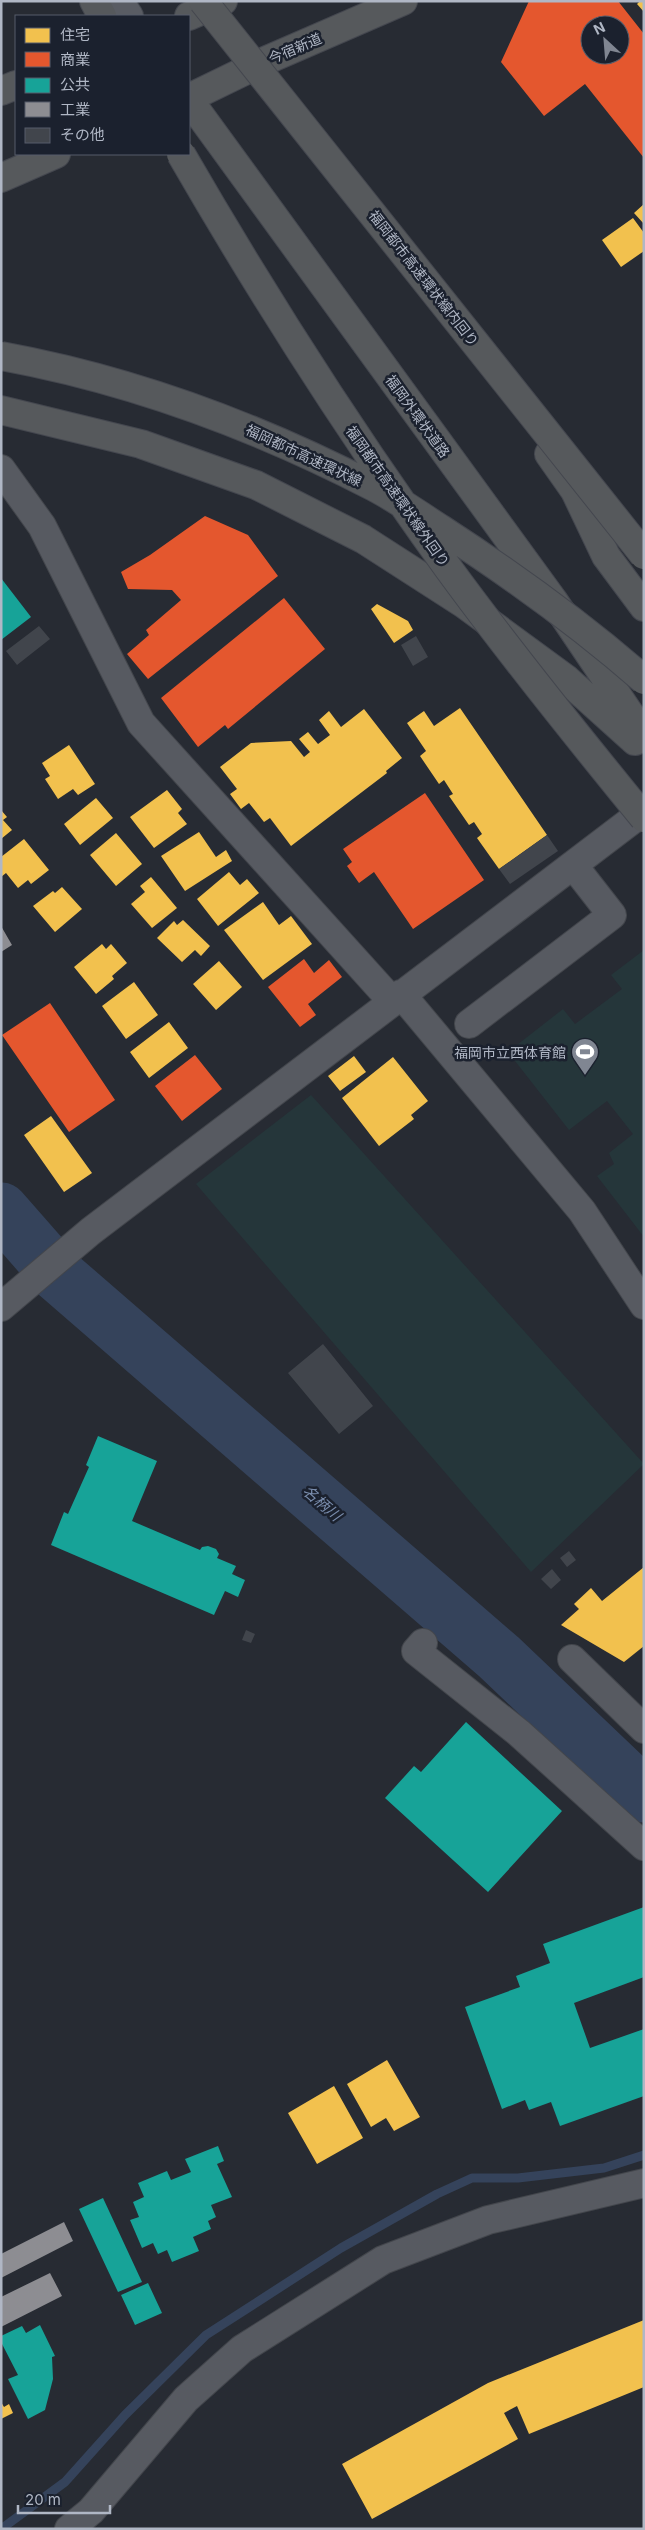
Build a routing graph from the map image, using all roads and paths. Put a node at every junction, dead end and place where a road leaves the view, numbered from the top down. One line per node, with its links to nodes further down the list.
1 (94, 1): 5 (highway)
2 (119, 1): 6 (main road)
3 (403, 1): 8 (highway, 今宿新道)
4 (216, 2): 7 (highway); 8 (highway); 19 (highway, 福岡都市高速環状線内回り, bridge)
5 (101, 15)
6 (128, 15)
7 (190, 15)
8 (267, 60): 11 (highway, 今宿新道); 20 (highway)
9 (15, 85): 10 (highway)
10 (1, 91)
11 (190, 98)
12 (190, 100): 22 (highway, 福岡外環状道路)
13 (54, 155): 15 (highway)
14 (182, 155): 25 (highway, 福岡都市高速環状線外回り, bridge)
15 (1, 178)
16 (1, 356): 21 (highway, 福岡都市高速環状線, bridge)
17 (1, 410): 23 (highway, bridge)
18 (1, 469): 27 (street)
19 (644, 555)
20 (644, 606)
21 (644, 680)
22 (644, 735)
23 (644, 748)
24 (644, 811): 26 (street)
25 (644, 818)
26 (573, 865): 27 (street); 28 (street)
27 (397, 997): 29 (street); 30 (street)
28 (469, 1024)
29 (11, 1299)
30 (644, 1305)
31 (423, 1643): 36 (street)
32 (572, 1659): 33 (street)
33 (617, 1703): 34 (street); 35 (street)
34 (644, 1718)
35 (644, 1729)
36 (644, 1846)
37 (644, 2182): 38 (street)
38 (69, 2529)

